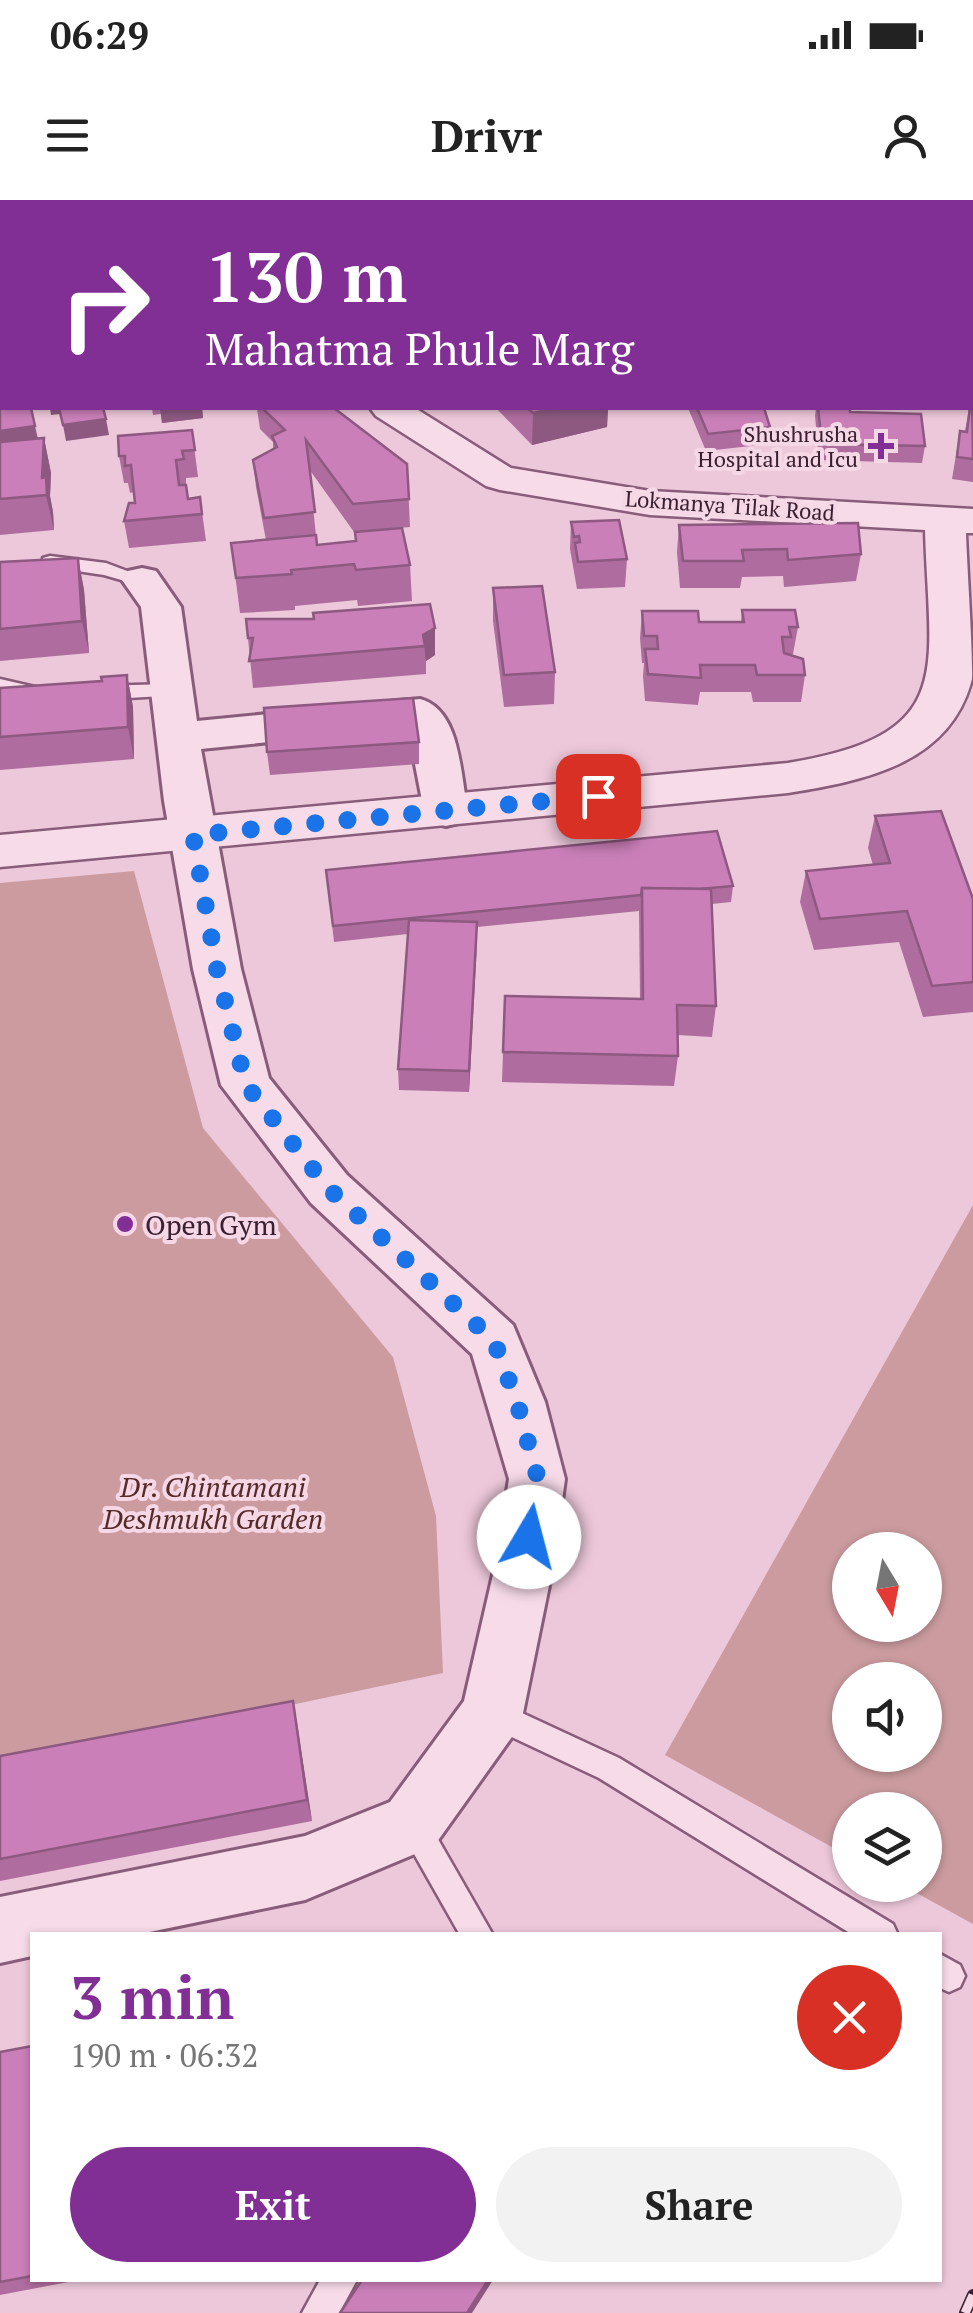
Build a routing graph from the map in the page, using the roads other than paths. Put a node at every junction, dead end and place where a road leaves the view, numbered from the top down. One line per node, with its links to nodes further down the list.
1 (392, 410): 2 (street, Lokmanya Tilak Road)
2 (959, 519): 8 (street)
3 (50, 562): 4 (lane)
4 (142, 580): 6 (street)
5 (0, 685): 6 (lane)
6 (171, 690): 7 (street)
7 (178, 737): 8 (street); 9 (street)
8 (446, 811): 9 (street)
9 (193, 835): 10 (street); 11 (street)
10 (0, 851)
11 (492, 1713): 12 (street); 15 (lane)
12 (412, 1824): 13 (street); 14 (lane)
13 (0, 1930)
14 (475, 1932)
15 (877, 1932)
16 (339, 2282): 17 (lane)
17 (318, 2313)

